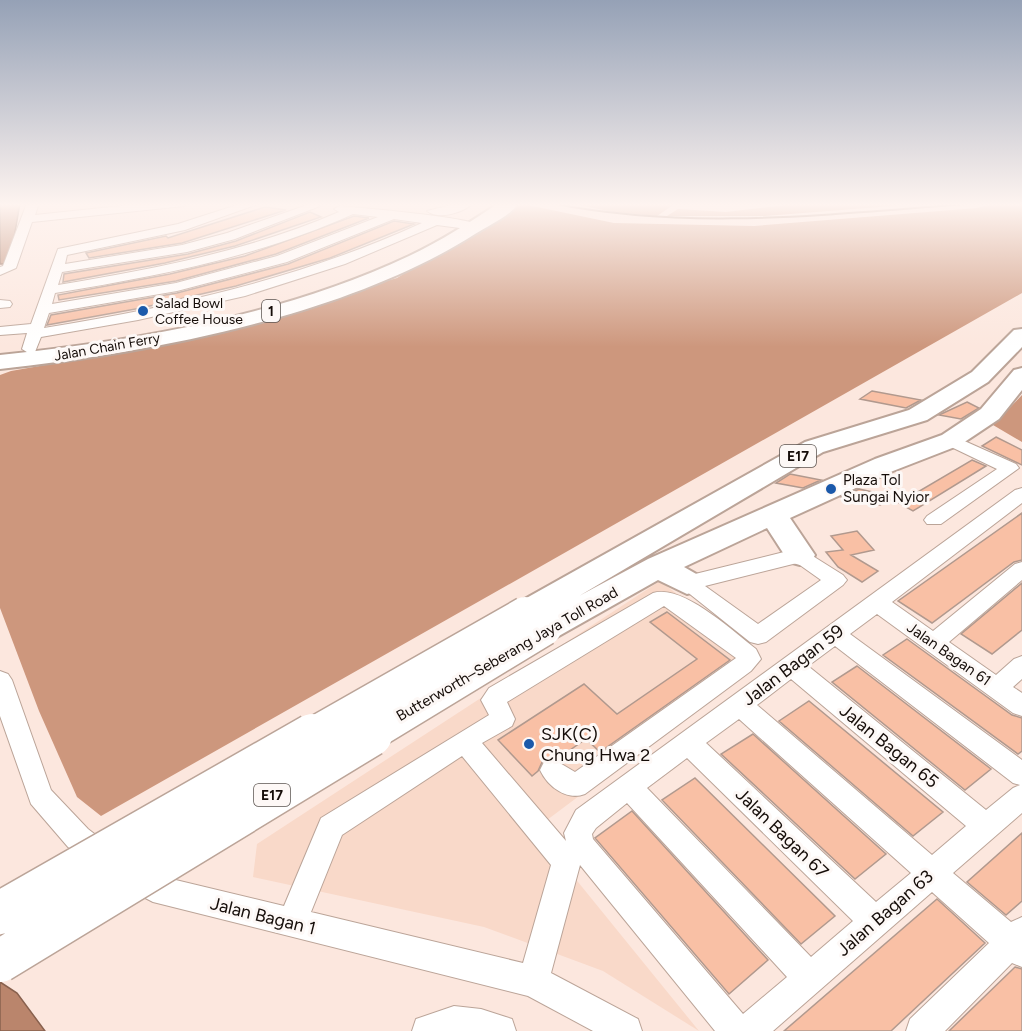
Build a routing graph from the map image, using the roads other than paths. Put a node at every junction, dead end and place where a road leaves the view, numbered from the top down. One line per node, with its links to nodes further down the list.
1 (15, 251): 13 (street)
2 (64, 251): 12 (street)
3 (172, 251): 10 (street)
4 (242, 251): 14 (street)
5 (266, 251): 11 (street)
6 (302, 251): 11 (street)
7 (371, 251): 15 (street, Jalan Chain Ferry)
8 (410, 251): 22 (highway, Jalan Chain Ferry / 1)
9 (431, 251): 24 (highway, Jalan Chain Ferry / 1)
10 (148, 256): 12 (street); 14 (street)
11 (282, 259): 15 (street); 16 (street)
12 (56, 269): 17 (street)
13 (0, 271)
14 (164, 271): 16 (street); 17 (street)
15 (311, 274): 18 (street, Jalan Chain Ferry)
16 (177, 287): 18 (street); 19 (street)
17 (51, 290): 19 (street)
18 (195, 306): 22 (street, Jalan Chain Ferry)
19 (42, 310): 22 (street)
20 (0, 331): 22 (street)
21 (1022, 335): 37 (highway, Butterworth–Seberang Jaya Toll Road / E17)
22 (33, 337): 23 (highway, Jalan Chain Ferry / 1)
23 (0, 352)
24 (54, 357): 25 (highway, Jalan Chain Ferry / 1); 26 (highway)
25 (0, 362)
26 (0, 367)
27 (1022, 375): 28 (highway, Butterworth–Seberang Jaya Toll Road / E17)
28 (951, 440): 30 (highway, Butterworth–Seberang Jaya Toll Road / E17); 31 (street)
29 (1022, 494): 36 (street, Jalan Bagan 59)
30 (774, 517): 32 (highway); 33 (highway, Butterworth–Seberang Jaya Toll Road / E17)
31 (933, 520)
32 (800, 555): 35 (street); 35 (street)
33 (659, 566): 35 (highway); 37 (highway, Butterworth–Seberang Jaya Toll Road / E17)
34 (1022, 569): 39 (street)
35 (687, 583)
36 (876, 603): 38 (street, Jalan Bagan 59); 39 (street, Jalan Bagan 61)
37 (535, 621): 54 (highway, Butterworth–Seberang Jaya Toll Road / E17, bridge); 58 (highway, Butterworth–Seberang Jaya Toll Road / E17, bridge)
38 (835, 634): 41 (street, Jalan Bagan 59); 49 (street)
39 (933, 643): 43 (street, Jalan Bagan 61)
40 (1022, 665): 43 (street)
41 (792, 666): 44 (street, Jalan Bagan 59); 52 (street, Jalan Bagan 65)
42 (0, 680): 56 (street, Jalan Bagan 1)
43 (997, 688): 45 (street, Jalan Bagan 61)
44 (740, 705): 47 (street, Jalan Bagan 59); 53 (street)
45 (1022, 706)
46 (465, 741): 48 (street); 56 (street); 60 (street)
47 (689, 743): 50 (street, Jalan Bagan 59); 55 (street, Jalan Bagan 67)
48 (553, 770)
49 (1022, 775)
50 (629, 787): 59 (street); 64 (street, Jalan Bagan 59)
51 (1022, 796): 52 (street, Jalan Bagan 63)
52 (986, 826): 53 (street, Jalan Bagan 63)
53 (931, 874): 55 (street, Jalan Bagan 63); 57 (street)
54 (0, 913)
55 (875, 922): 59 (street, Jalan Bagan 63)
56 (292, 923): 60 (street, Jalan Bagan 1)
57 (1018, 942): 66 (street)
58 (0, 961)
59 (809, 978): 65 (street, Jalan Bagan 63)
60 (533, 981): 63 (street, Jalan Bagan 1)
61 (428, 1031): 62 (street)
62 (500, 1031)
63 (626, 1031)
64 (736, 1031)
65 (748, 1031)
66 (922, 1031)

